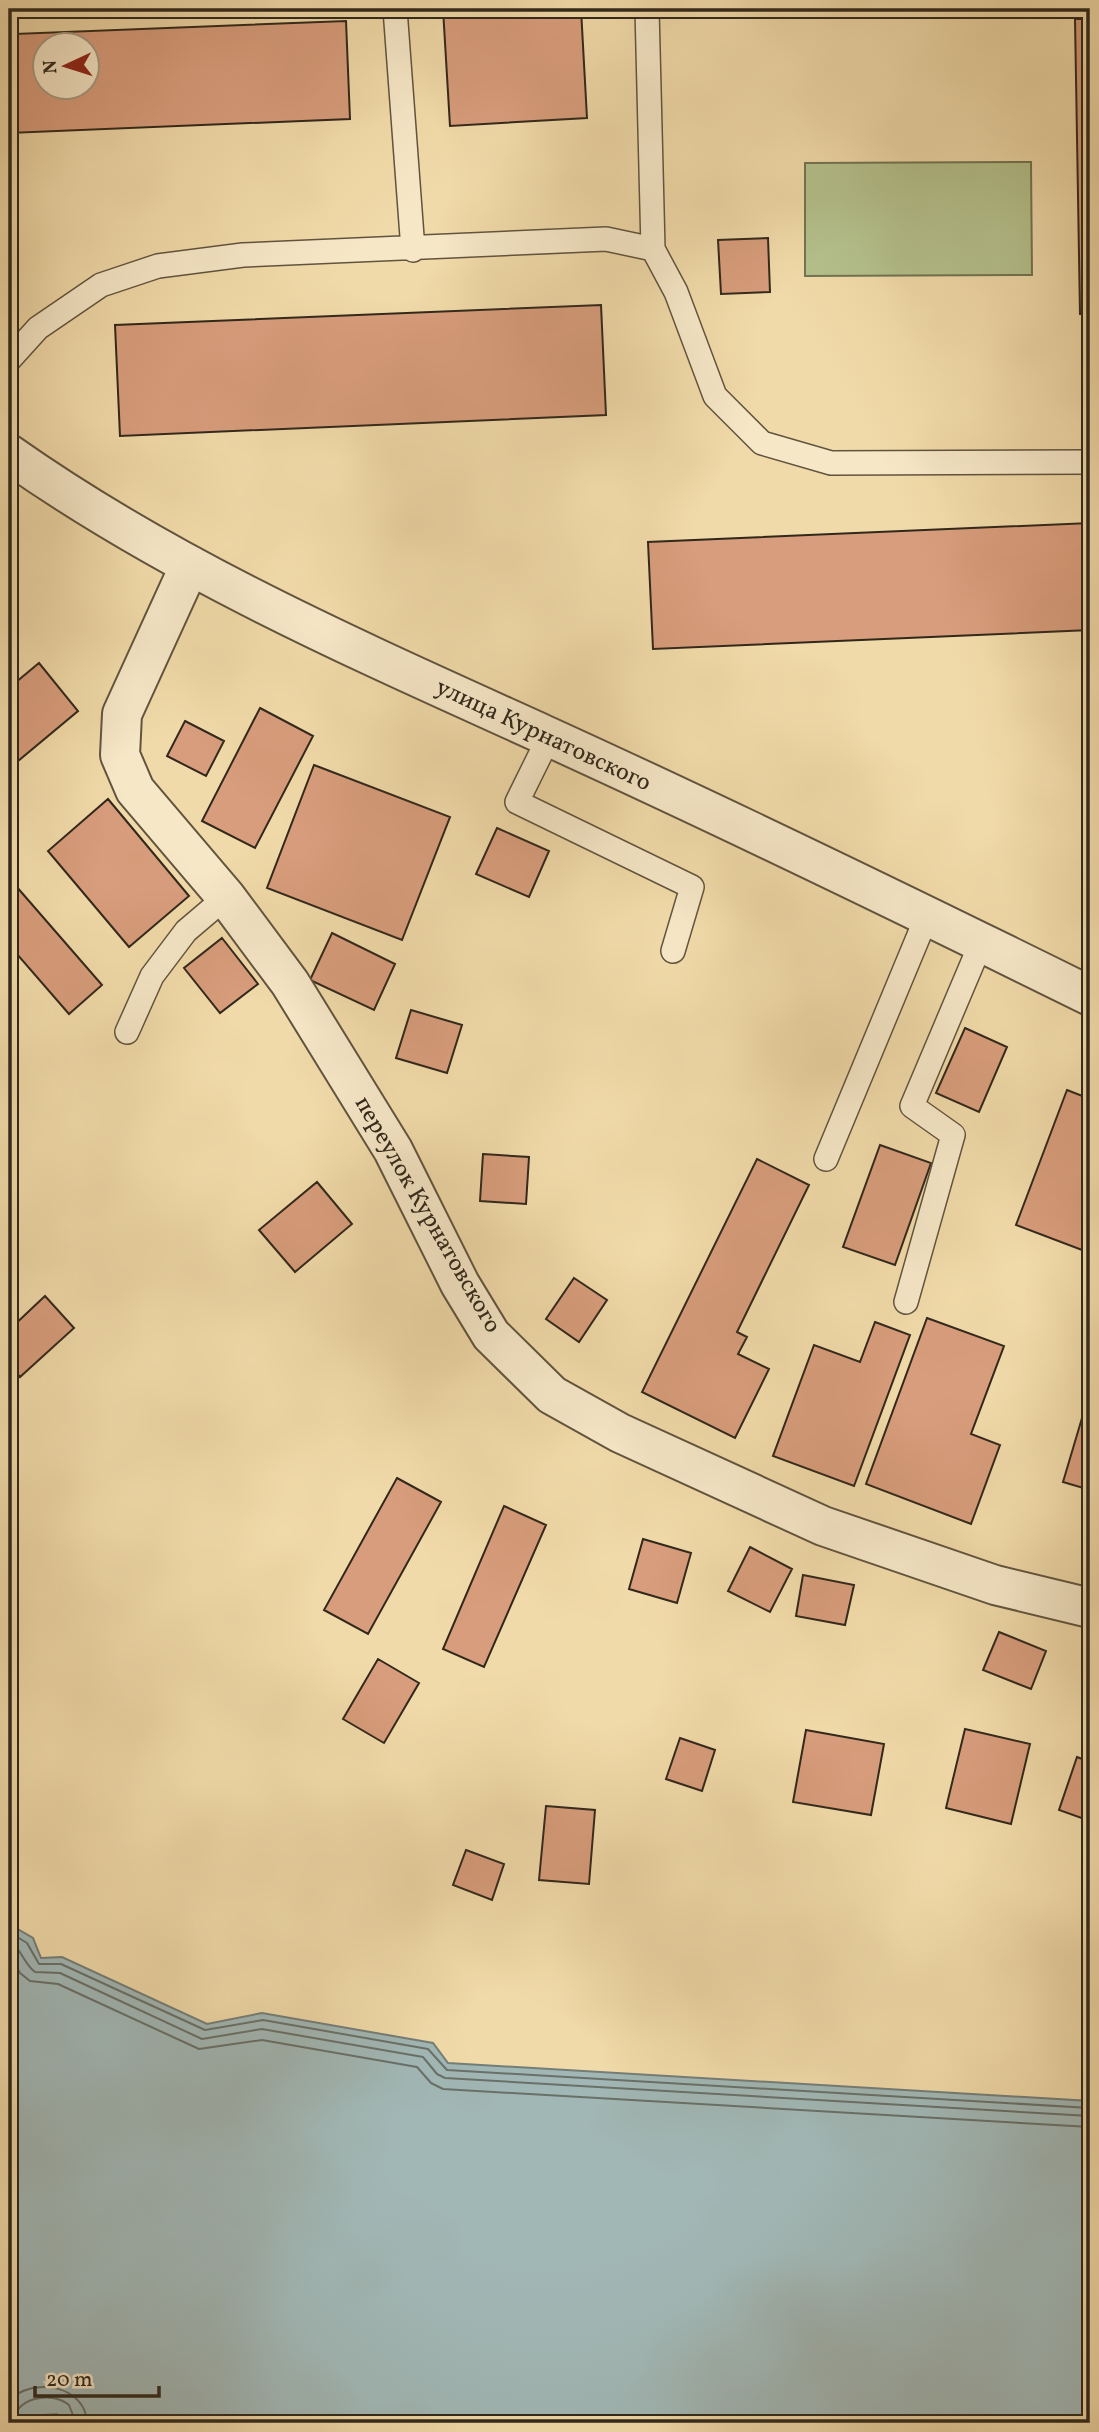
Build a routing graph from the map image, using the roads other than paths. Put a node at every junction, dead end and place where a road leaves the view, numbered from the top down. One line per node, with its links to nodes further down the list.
1 (395, 9): 4 (lane)
2 (647, 9): 3 (lane)
3 (653, 249): 4 (lane); 7 (lane)
4 (413, 250): 5 (lane)
5 (9, 360)
6 (9, 454): 8 (street, улица Курнатовского)
7 (1090, 462)
8 (190, 565): 9 (street, улица Курнатовского); 10 (street, переулок Курнатовского)
9 (549, 737): 11 (street, улица Курнатовского); 13 (lane)
10 (226, 897): 15 (lane); 18 (street, переулок Курнатовского)
11 (927, 916): 12 (street, улица Курнатовского); 16 (lane)
12 (981, 943): 14 (street, улица Курнатовского); 17 (lane)
13 (673, 951)
14 (1090, 996)
15 (127, 1032)
16 (826, 1159)
17 (906, 1302)
18 (1090, 1608)

